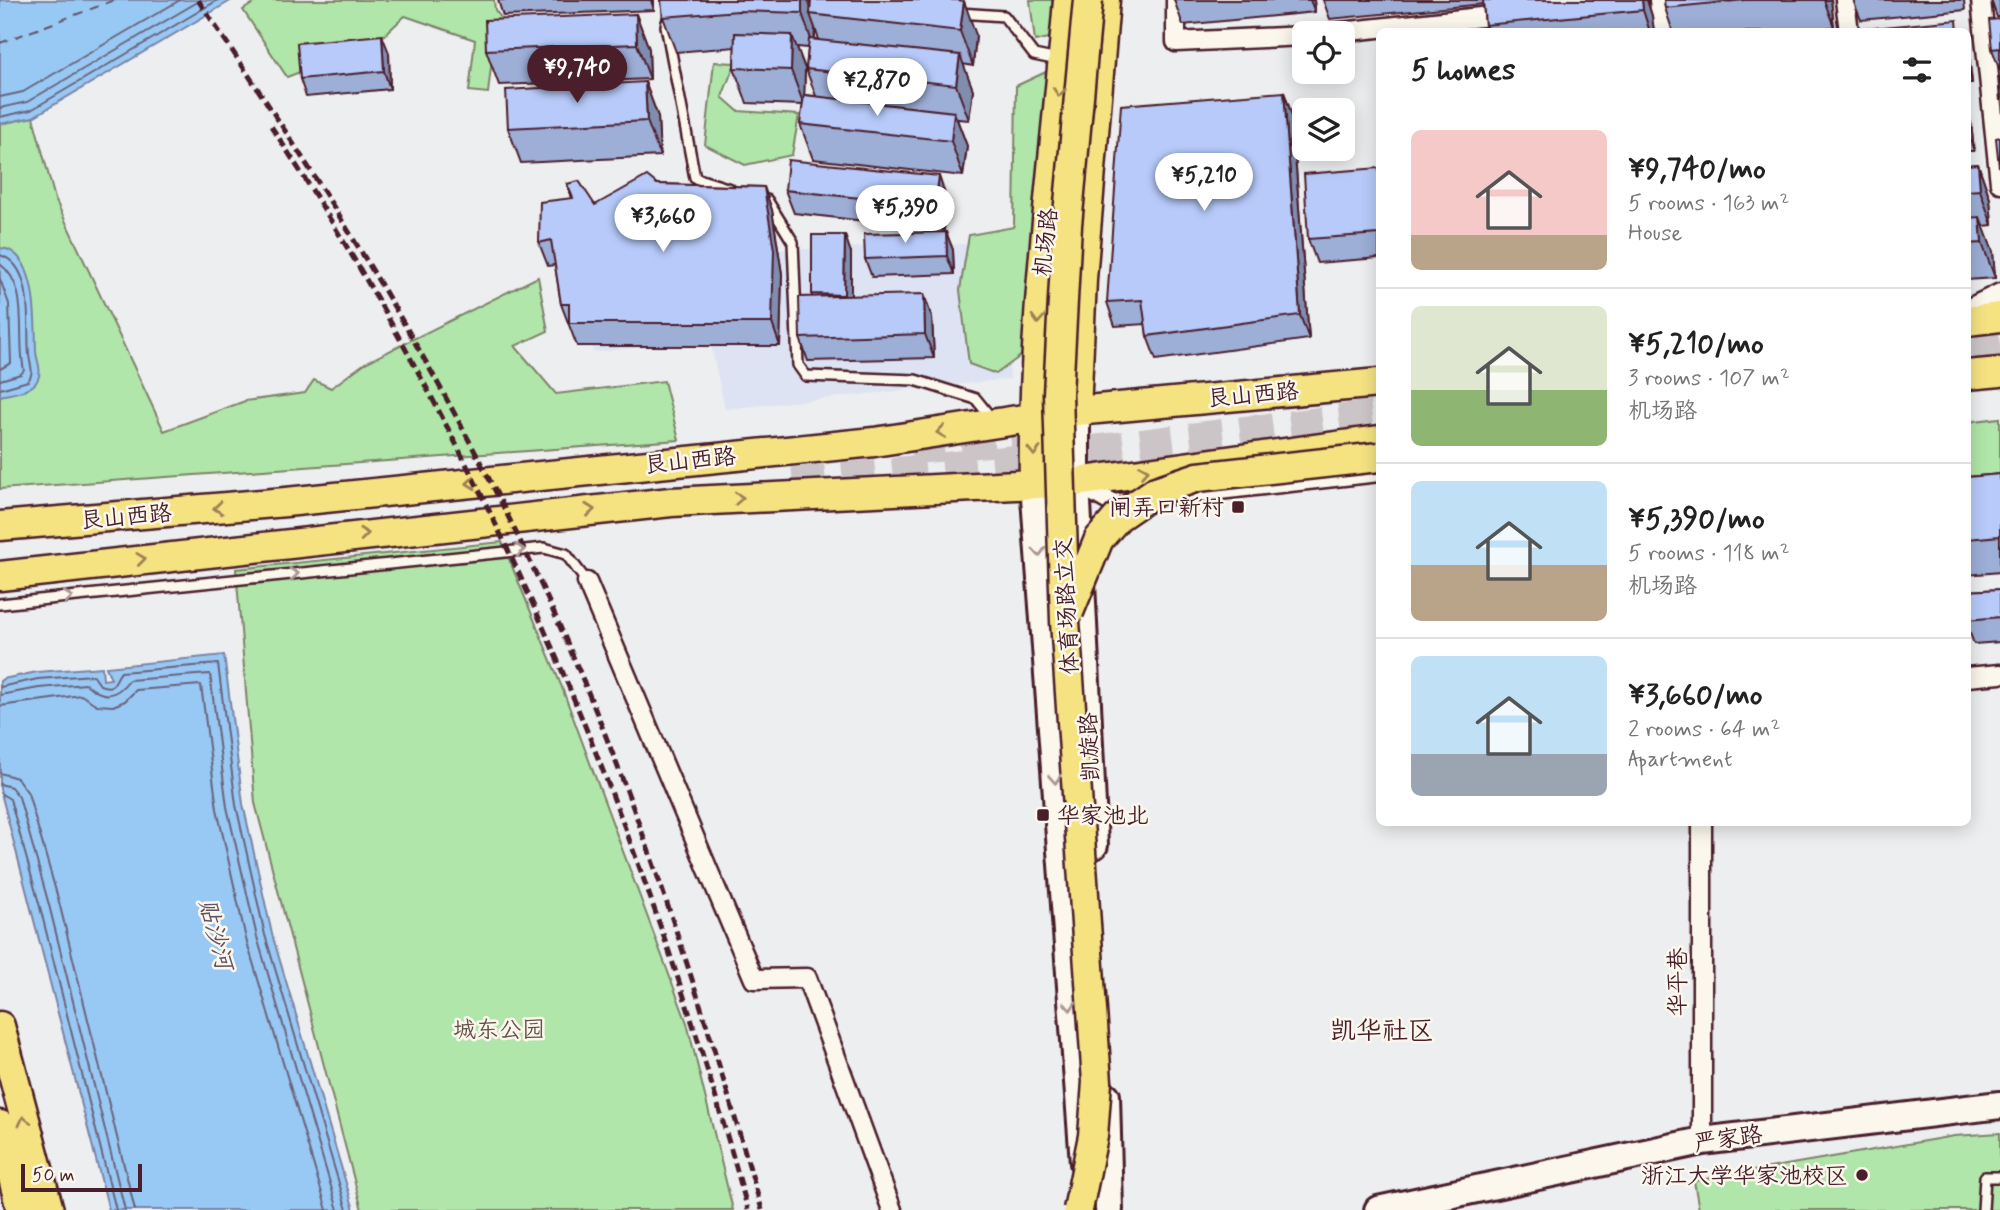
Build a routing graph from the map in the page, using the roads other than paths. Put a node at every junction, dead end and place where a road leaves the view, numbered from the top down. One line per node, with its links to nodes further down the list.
1 (673, 0): 19 (lane)
2 (1068, 0): 17 (main road, 机场路)
3 (1088, 0): 40 (main road, 体育场路立交, bridge)
4 (1105, 0): 28 (main road, 机场路)
5 (1176, 0): 16 (street)
6 (1659, 0): 13 (street)
7 (1845, 0): 14 (street)
8 (1981, 0): 18 (street)
9 (1522, 12): 11 (street)
10 (949, 13): 17 (lane)
11 (1376, 28)
12 (1376, 28): 15 (street)
13 (1662, 28)
14 (1848, 28)
15 (1355, 30)
16 (1292, 37)
17 (1062, 61): 29 (main road, 机场路, one-way to 29)
18 (2000, 183)
19 (742, 192)
20 (754, 196): 30 (lane)
21 (2000, 293): 22 (street)
22 (1971, 307)
23 (2000, 317): 24 (main road)
24 (1971, 321)
25 (2000, 372): 26 (main road)
26 (1971, 375)
27 (1376, 383): 28 (main road, 艮山西路)
28 (1076, 411): 29 (main road, 艮山西路); 34 (main road, 凯旋路)
29 (1033, 418): 30 (main road, 艮山西路); 35 (main road, 机场路, one-way to 35)
30 (996, 424): 36 (main road, 艮山西路, one-way to 36)
31 (1376, 440): 34 (main road, 艮山西路, one-way to 31)
32 (1376, 457): 40 (main road, bridge)
33 (1376, 472): 34 (street)
34 (1076, 482): 35 (main road, 艮山西路); 55 (main road, 凯旋路)
35 (1034, 484): 37 (main road, 艮山西路, one-way to 35); 54 (main road, 凯旋路, one-way to 54)
36 (0, 526)
37 (0, 576)
38 (587, 582): 39 (lane, one-way to 38); 52 (street)
39 (0, 604)
40 (1065, 621): 53 (main road, 体育场路立交, bridge)
41 (2000, 674): 42 (street)
42 (1971, 677)
43 (1702, 826): 47 (street, 华平巷)
44 (0, 1026): 48 (main road, one-way to 44)
45 (2000, 1105): 47 (main road, 严家路)
46 (0, 1125): 48 (main road)
47 (1702, 1141): 56 (main road, 严家路)
48 (15, 1162): 50 (main road); 51 (main road)
49 (2000, 1177): 57 (lane)
50 (21, 1210)
51 (49, 1210)
52 (892, 1210)
53 (1078, 1210)
54 (1089, 1210)
55 (1109, 1210)
56 (1378, 1210)
57 (1983, 1210)

